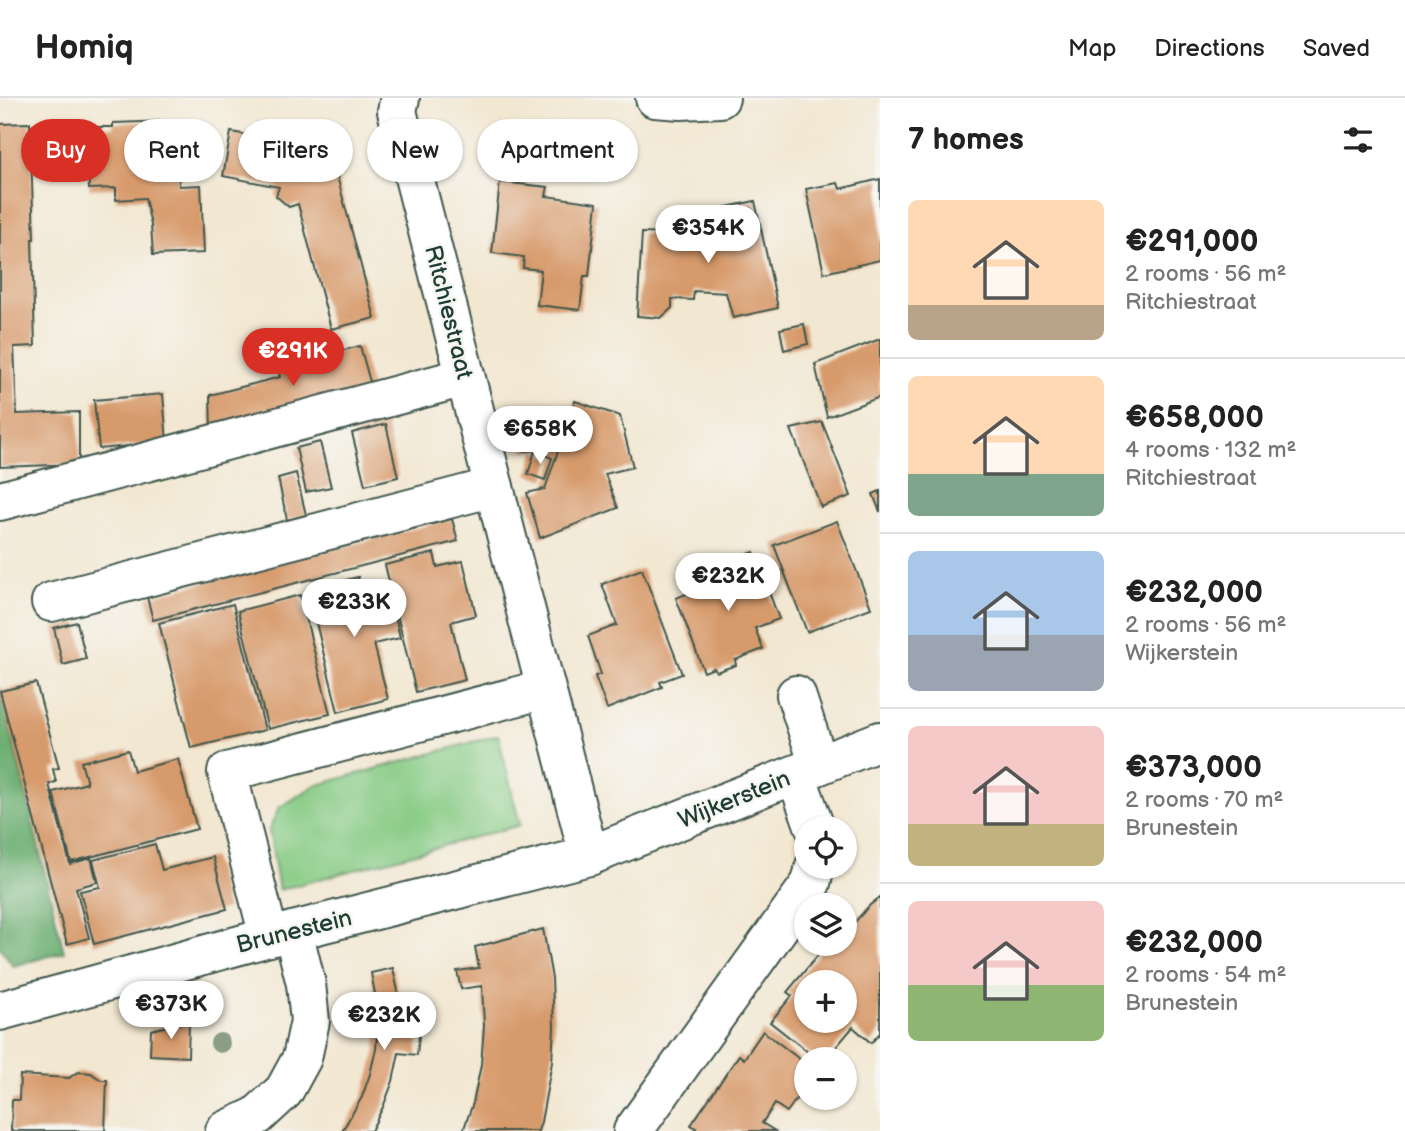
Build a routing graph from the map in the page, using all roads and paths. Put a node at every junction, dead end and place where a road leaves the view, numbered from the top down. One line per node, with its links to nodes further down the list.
1 (400, 98): 4 (street, Ritchiestraat)
2 (655, 98): 3 (street)
3 (720, 98)
4 (465, 377): 5 (street, Ritchiestraat); 6 (street)
5 (494, 487): 7 (street); 8 (street, Ritchiestraat)
6 (0, 501)
7 (51, 602)
8 (545, 689): 13 (street, Ritchiestraat); 15 (street)
9 (796, 695): 11 (street)
10 (880, 741): 11 (street, Wijkerstein)
11 (807, 770): 12 (street); 13 (street, Wijkerstein)
12 (813, 816)
13 (589, 856): 15 (street, Brunestein)
14 (812, 879): 18 (street)
15 (281, 934): 16 (street, Brunestein); 17 (street)
16 (0, 1011)
17 (225, 1131)
18 (633, 1131)

